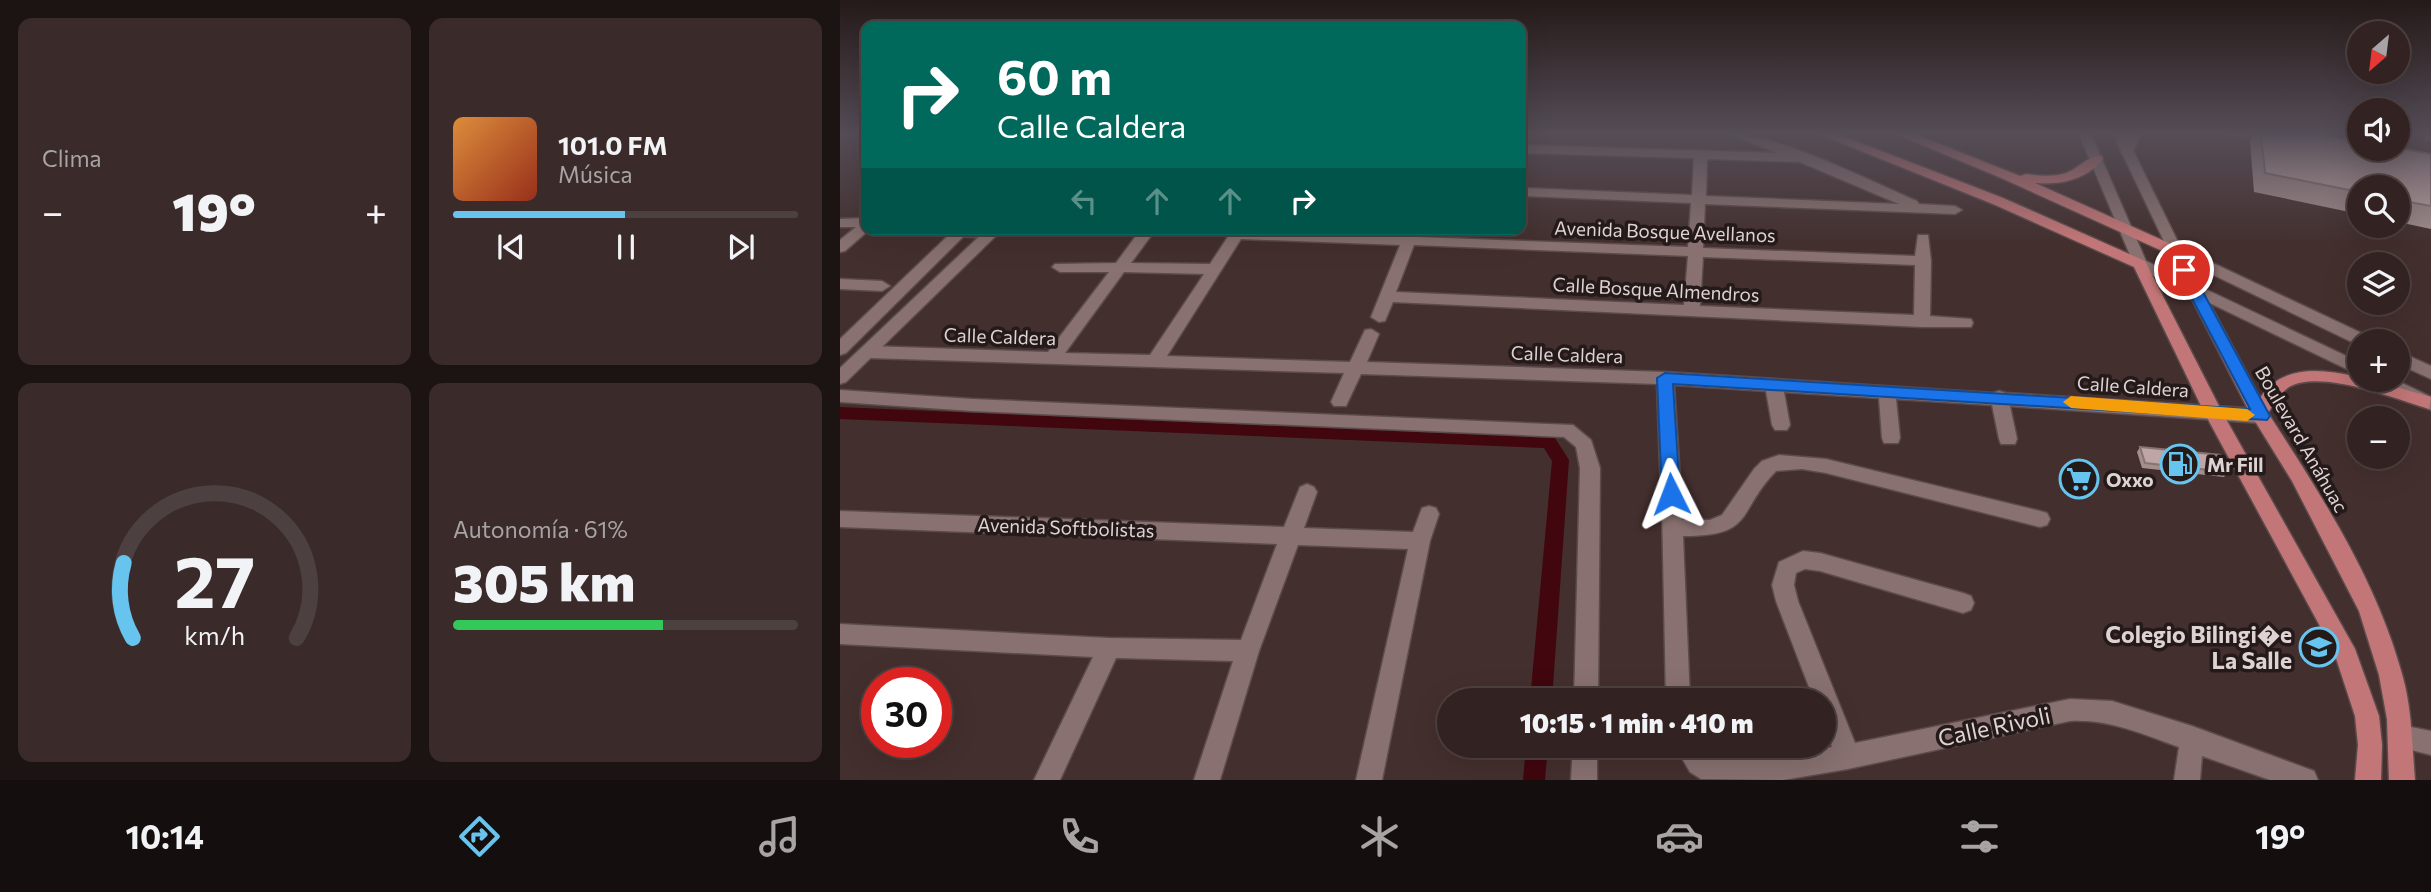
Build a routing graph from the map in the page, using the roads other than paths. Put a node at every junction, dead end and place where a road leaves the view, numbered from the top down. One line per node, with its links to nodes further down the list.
1 (1700, 170): 10 (street)
2 (1832, 170): 11 (street)
3 (1919, 170): 27 (main road)
4 (1995, 170): 8 (main road)
5 (2084, 170): 8 (main road)
6 (2101, 170): 15 (street)
7 (2136, 170): 25 (street, Boulevard Anáhuac)
8 (2004, 174): 15 (main road)
9 (1526, 192): 10 (street)
10 (1698, 200): 11 (street); 24 (street)
11 (1922, 208): 12 (street)
12 (1955, 210)
13 (840, 223): 14 (street)
14 (861, 225)
15 (2123, 225): 25 (main road); 27 (street)
16 (861, 228): 23 (street)
17 (958, 235): 41 (street)
18 (990, 235): 42 (street)
19 (1144, 235): 29 (street)
20 (1236, 235): 30 (street)
21 (1410, 235): 24 (street, Avenida Bosque Avellanos); 34 (street)
22 (1923, 238): 26 (street)
23 (840, 248)
24 (1695, 251): 26 (street, Avenida Bosque Avellanos); 35 (street)
25 (2175, 251): 33 (main road, Boulevard Anáhuac); 39 (street)
26 (1924, 261): 37 (street)
27 (2140, 264): 33 (street); 58 (main road)
28 (1060, 267): 29 (street)
29 (1120, 267): 30 (street); 43 (street)
30 (1212, 269): 44 (street)
31 (840, 284): 32 (street)
32 (882, 286)
33 (2193, 290): 45 (street); 59 (main road, Boulevard Anáhuac)
34 (1387, 297): 35 (street, Calle Bosque Almendros); 36 (street)
35 (1692, 312): 37 (street, Calle Bosque Almendros)
36 (1379, 317)
37 (1922, 322): 38 (street, Calle Bosque Almendros)
38 (1965, 323)
39 (2347, 333)
40 (1371, 334): 47 (street)
41 (840, 349)
42 (869, 352): 43 (street, Calle Caldera); 49 (street)
43 (1051, 360): 44 (street, Calle Caldera)
44 (1154, 363): 47 (street, Calle Caldera)
45 (2347, 363)
46 (2410, 363): 48 (street)
47 (1356, 367): 50 (street, Calle Caldera); 56 (street)
48 (2431, 373)
49 (840, 377)
50 (1665, 378): 51 (street, Calle Caldera); 64 (street)
51 (1774, 386): 53 (street, Calle Caldera); 60 (street)
52 (2407, 392): 57 (street)
53 (1887, 393): 55 (street, Calle Caldera); 61 (street)
54 (840, 396): 74 (street)
55 (1998, 397): 58 (street, Calle Caldera); 62 (street)
56 (1340, 402)
57 (2430, 403): 59 (main road)
58 (2213, 412): 59 (street, Calle Caldera); 88 (main road)
59 (2260, 415): 76 (main road, Boulevard Anáhuac)
60 (1781, 425)
61 (1891, 438)
62 (2008, 439)
63 (1307, 492): 68 (street)
64 (1672, 510): 67 (street); 75 (street)
65 (1429, 514): 69 (street)
66 (840, 519): 68 (street, Avenida Softbolistas)
67 (2040, 519)
68 (1292, 535): 69 (street, Avenida Softbolistas); 73 (street)
69 (1420, 541): 84 (street)
70 (1963, 603): 79 (street)
71 (840, 634): 72 (street)
72 (1109, 648): 73 (street); 82 (street)
73 (1248, 651): 83 (street)
74 (1586, 688)
75 (1678, 688)
76 (2401, 737): 78 (street); 89 (main road, Boulevard Anáhuac)
77 (2192, 738): 79 (street, Calle Rivoli); 86 (street); 87 (street, Calle Rivoli)
78 (2431, 743)
79 (1848, 757): 81 (street, Calle Rivoli)
80 (1585, 758): 85 (street)
81 (1695, 758)
82 (1046, 780)
83 (1207, 780)
84 (1369, 780)
85 (1584, 780)
86 (2187, 780)
87 (2305, 780)
88 (2368, 780)
89 (2402, 780)

